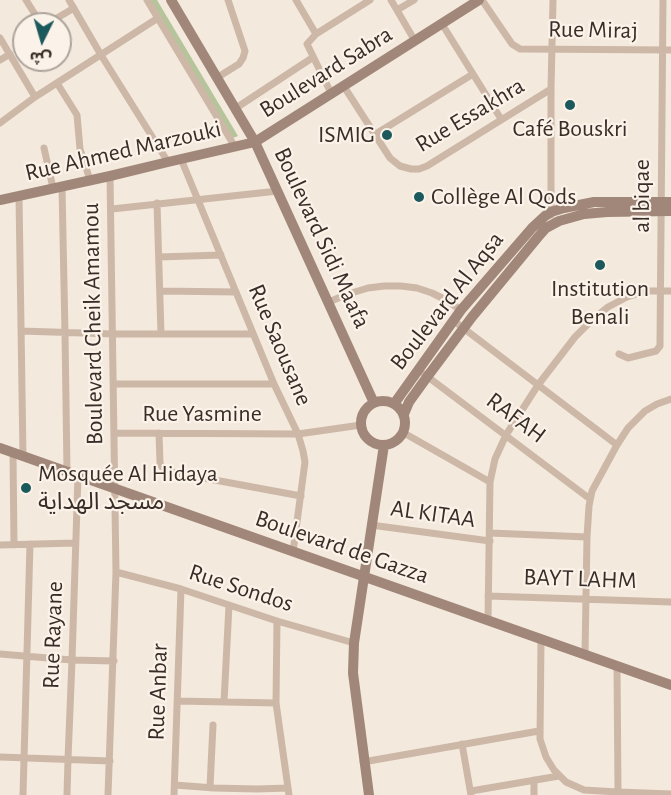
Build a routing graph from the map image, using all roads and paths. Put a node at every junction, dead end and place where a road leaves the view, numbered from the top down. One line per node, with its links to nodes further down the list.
1 (69, 0): 12 (street)
2 (147, 0): 15 (street)
3 (171, 0): 28 (street, Boulevard Sidi Maafa)
4 (228, 0): 28 (street)
5 (296, 0): 17 (street)
6 (370, 0): 17 (street)
7 (391, 0): 13 (street)
8 (414, 0): 13 (street)
9 (481, 0): 16 (street, Boulevard Sabra); 20 (street, Rue Miraj)
10 (553, 0): 20 (street)
11 (663, 0): 21 (street, al biqae)
12 (74, 8): 14 (street); 24 (street)
13 (397, 10): 19 (street)
14 (67, 12)
15 (158, 18): 24 (street); 39 (street)
16 (442, 24): 19 (street, Boulevard Sabra); 27 (street)
17 (316, 34): 25 (street)
18 (0, 38): 23 (street)
19 (415, 40): 30 (street, Boulevard Sabra)
20 (552, 48): 21 (street, Rue Miraj); 31 (street)
21 (662, 50): 22 (street, Rue Miraj); 51 (street, al biqae)
22 (671, 50)
23 (10, 54): 26 (street); 33 (street)
24 (101, 55): 29 (street); 42 (street)
25 (312, 58): 32 (street); 34 (street)
26 (0, 60)
27 (473, 74): 35 (street); 37 (street)
28 (218, 77): 34 (street, Boulevard Sidi Maafa)
29 (57, 83): 33 (street); 44 (street)
30 (343, 86): 32 (street, Boulevard Sabra); 37 (street, Rue Essakhra)
31 (551, 89): 35 (street, Rue Essakhra); 53 (street)
32 (331, 93): 38 (street, Boulevard Sabra)
33 (35, 97): 36 (street)
34 (236, 108): 38 (street, Boulevard Sidi Maafa)
35 (501, 119): 37 (street, Rue Essakhra)
36 (0, 123)
37 (374, 135)
38 (255, 142): 39 (street, Rue Ahmed Marzouki); 46 (street, Boulevard Sidi Maafa)
39 (235, 147): 41 (street, Rue Ahmed Marzouki)
40 (44, 148): 45 (street, Rue Rayane)
41 (181, 159): 42 (street, Rue Ahmed Marzouki); 48 (street, Rue Saousane)
42 (168, 162): 43 (street, Rue Ahmed Marzouki)
43 (111, 177): 44 (street, Rue Ahmed Marzouki); 52 (street, Boulevard Cheik Amamou)
44 (90, 180): 45 (street, Rue Ahmed Marzouki)
45 (57, 187): 47 (street, Rue Ahmed Marzouki); 66 (street, Rue Rayane)
46 (278, 191): 48 (street); 61 (street, Boulevard Sidi Maafa)
47 (19, 196): 49 (street, Rue Ahmed Marzouki); 65 (street)
48 (198, 199): 50 (street); 55 (street, Rue Saousane)
49 (0, 200)
50 (157, 203): 52 (street); 56 (street)
51 (666, 206): 53 (street, Boulevard Al Aqsa); 54 (street); 58 (street, al biqae)
52 (112, 209): 67 (street, Boulevard Cheik Amamou)
53 (551, 212): 54 (street); 62 (street, Boulevard Al Aqsa)
54 (552, 224): 64 (street)
55 (221, 255): 56 (street); 60 (street, Rue Saousane)
56 (159, 257): 57 (street)
57 (160, 291): 60 (street); 68 (street)
58 (660, 291): 59 (street); 70 (street, al biqae); 74 (street)
59 (671, 291)
60 (236, 292): 69 (street, Rue Saousane)
61 (329, 302): 62 (street); 76 (street, Boulevard Sidi Maafa)
62 (461, 310): 63 (street, Boulevard Al Aqsa)
63 (454, 321): 64 (street); 71 (street, Boulevard Al Aqsa)
64 (464, 329): 71 (street); 74 (street)
65 (21, 331): 66 (street); 88 (street)
66 (65, 333): 67 (street); 89 (street, Rue Rayane)
67 (113, 334): 68 (street); 72 (street, Boulevard Cheik Amamou)
68 (161, 334): 69 (street)
69 (253, 334): 73 (street, Rue Saousane)
70 (619, 354)
71 (422, 373): 77 (street, Boulevard Al Aqsa); 78 (street); 84 (street, RAFAH)
72 (114, 384): 73 (street); 80 (street, Boulevard Cheik Amamou)
73 (274, 384): 83 (street, Rue Saousane)
74 (538, 385): 84 (street); 86 (street)
75 (671, 399): 86 (street)
76 (374, 403): 77 (street); 79 (street)
77 (394, 404): 78 (street)
78 (404, 414): 82 (street)
79 (361, 425): 83 (street, Rue Yasmine); 85 (street)
80 (114, 433): 81 (street, Rue Yasmine); 91 (street, Boulevard Cheik Amamou)
81 (159, 433): 83 (street, Rue Yasmine); 92 (street)
82 (404, 433): 85 (street); 90 (street)
83 (298, 434): 92 (street, Rue Saousane)
84 (506, 435): 90 (street); 93 (street, RAFAH)
85 (384, 445): 94 (street)
86 (617, 445): 93 (street)
87 (0, 448): 88 (street, Boulevard de Gazza)
88 (18, 454): 89 (street, Boulevard de Gazza); 100 (street)
89 (72, 473): 91 (street, Boulevard de Gazza); 97 (street, Rue Rayane)
90 (490, 482): 95 (street)
91 (116, 489): 101 (street, Boulevard de Gazza); 102 (street, Boulevard Cheik Amamou)
92 (301, 496): 101 (street, Rue Saousane)
93 (590, 499): 96 (street)
94 (371, 525): 95 (street, AL KITAA); 103 (street)
95 (490, 537): 96 (street, AL KITAA); 105 (street)
96 (587, 537): 106 (street)
97 (75, 543): 98 (street); 116 (street, Rue Rayane)
98 (30, 544): 100 (street); 115 (street)
99 (0, 545): 100 (street)
100 (14, 545)
101 (293, 552): 103 (street, Boulevard de Gazza)
102 (116, 572): 104 (street, Rue Sondos); 117 (street, Boulevard Cheik Amamou)
103 (364, 578): 109 (street, Boulevard de Gazza); 112 (street)
104 (181, 589): 108 (street, Rue Sondos); 120 (street, Rue Anbar)
105 (489, 596): 106 (street, BAYT LAHM); 109 (street)
106 (586, 599): 107 (street, BAYT LAHM); 114 (street)
107 (671, 602)
108 (228, 604): 110 (street, Rue Sondos); 121 (street)
109 (488, 620): 111 (street, Boulevard de Gazza)
110 (277, 621): 112 (street, Rue Sondos); 122 (street)
111 (541, 639): 114 (street, Boulevard de Gazza); 124 (street)
112 (354, 643): 130 (street)
113 (0, 654): 115 (street)
114 (585, 654): 118 (street, Boulevard de Gazza)
115 (28, 657): 116 (street); 127 (street)
116 (72, 660): 117 (street); 128 (street, Rue Rayane)
117 (114, 661): 129 (street, Boulevard Cheik Amamou)
118 (617, 666): 119 (street, Boulevard de Gazza); 136 (street)
119 (671, 685)
120 (177, 701): 121 (street); 133 (street, Rue Anbar)
121 (224, 702): 122 (street)
122 (276, 703): 135 (street)
123 (213, 725): 134 (street)
124 (539, 731): 125 (street); 131 (street)
125 (462, 744): 130 (street); 137 (street)
126 (0, 757): 127 (street)
127 (24, 757): 128 (street); 140 (street)
128 (68, 759): 129 (street); 141 (street, Rue Rayane)
129 (110, 761): 142 (street, Boulevard Cheik Amamou)
130 (363, 762): 144 (street)
131 (559, 776): 132 (street); 136 (street)
132 (534, 780): 137 (street); 145 (street)
133 (175, 785): 134 (street); 143 (street, Rue Anbar)
134 (213, 790): 135 (street)
135 (289, 792)
136 (618, 792): 138 (street)
137 (471, 793)
138 (644, 794): 139 (street)
139 (671, 794)
140 (23, 795)
141 (68, 795)
142 (108, 795)
143 (174, 795)
144 (369, 795)
145 (534, 795)

